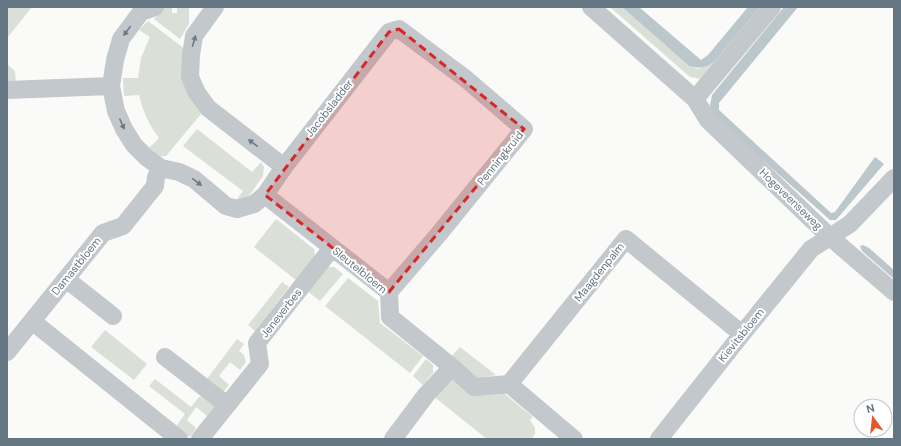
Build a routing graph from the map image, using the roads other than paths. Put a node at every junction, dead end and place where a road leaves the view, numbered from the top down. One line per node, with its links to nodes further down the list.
1 (155, 7): 6 (street, one-way to 6)
2 (215, 7): 9 (street, one-way to 2)
3 (591, 7): 8 (street, Hogeveenseweg)
4 (772, 7): 8 (street)
5 (399, 29): 9 (street, Jacobsladder); 16 (street, Penningkruid)
6 (111, 86): 7 (street); 10 (street, one-way to 10)
7 (7, 90)
8 (695, 98): 13 (street, Hogeveenseweg)
9 (284, 167): 12 (street, Jacobsladder)
10 (161, 168): 12 (street, one-way to 12); 15 (street, Damastbloem)
11 (894, 178): 13 (street, Kievitsbloem)
12 (265, 194): 14 (street, Sleutelbloem)
13 (830, 237): 17 (street, Hogeveenseweg); 20 (street, Kievitsbloem)
14 (332, 248): 16 (street, Sleutelbloem); 25 (street, Jeneverbes)
15 (66, 278): 18 (street); 19 (street, Damastbloem)
16 (389, 292): 23 (street, Sleutelbloem)
17 (894, 292)
18 (113, 316)
19 (32, 321): 21 (street, Damastbloem); 26 (street)
20 (742, 334): 24 (street, Maagdenpalm); 30 (street, Kievitsbloem)
21 (7, 352)
22 (165, 357): 25 (street)
23 (452, 367): 24 (street, Sleutelbloem); 28 (street)
24 (509, 384): 29 (street)
25 (227, 405): 27 (street, Jeneverbes)
26 (179, 439)
27 (200, 439)
28 (393, 439)
29 (574, 439)
30 (659, 439)

